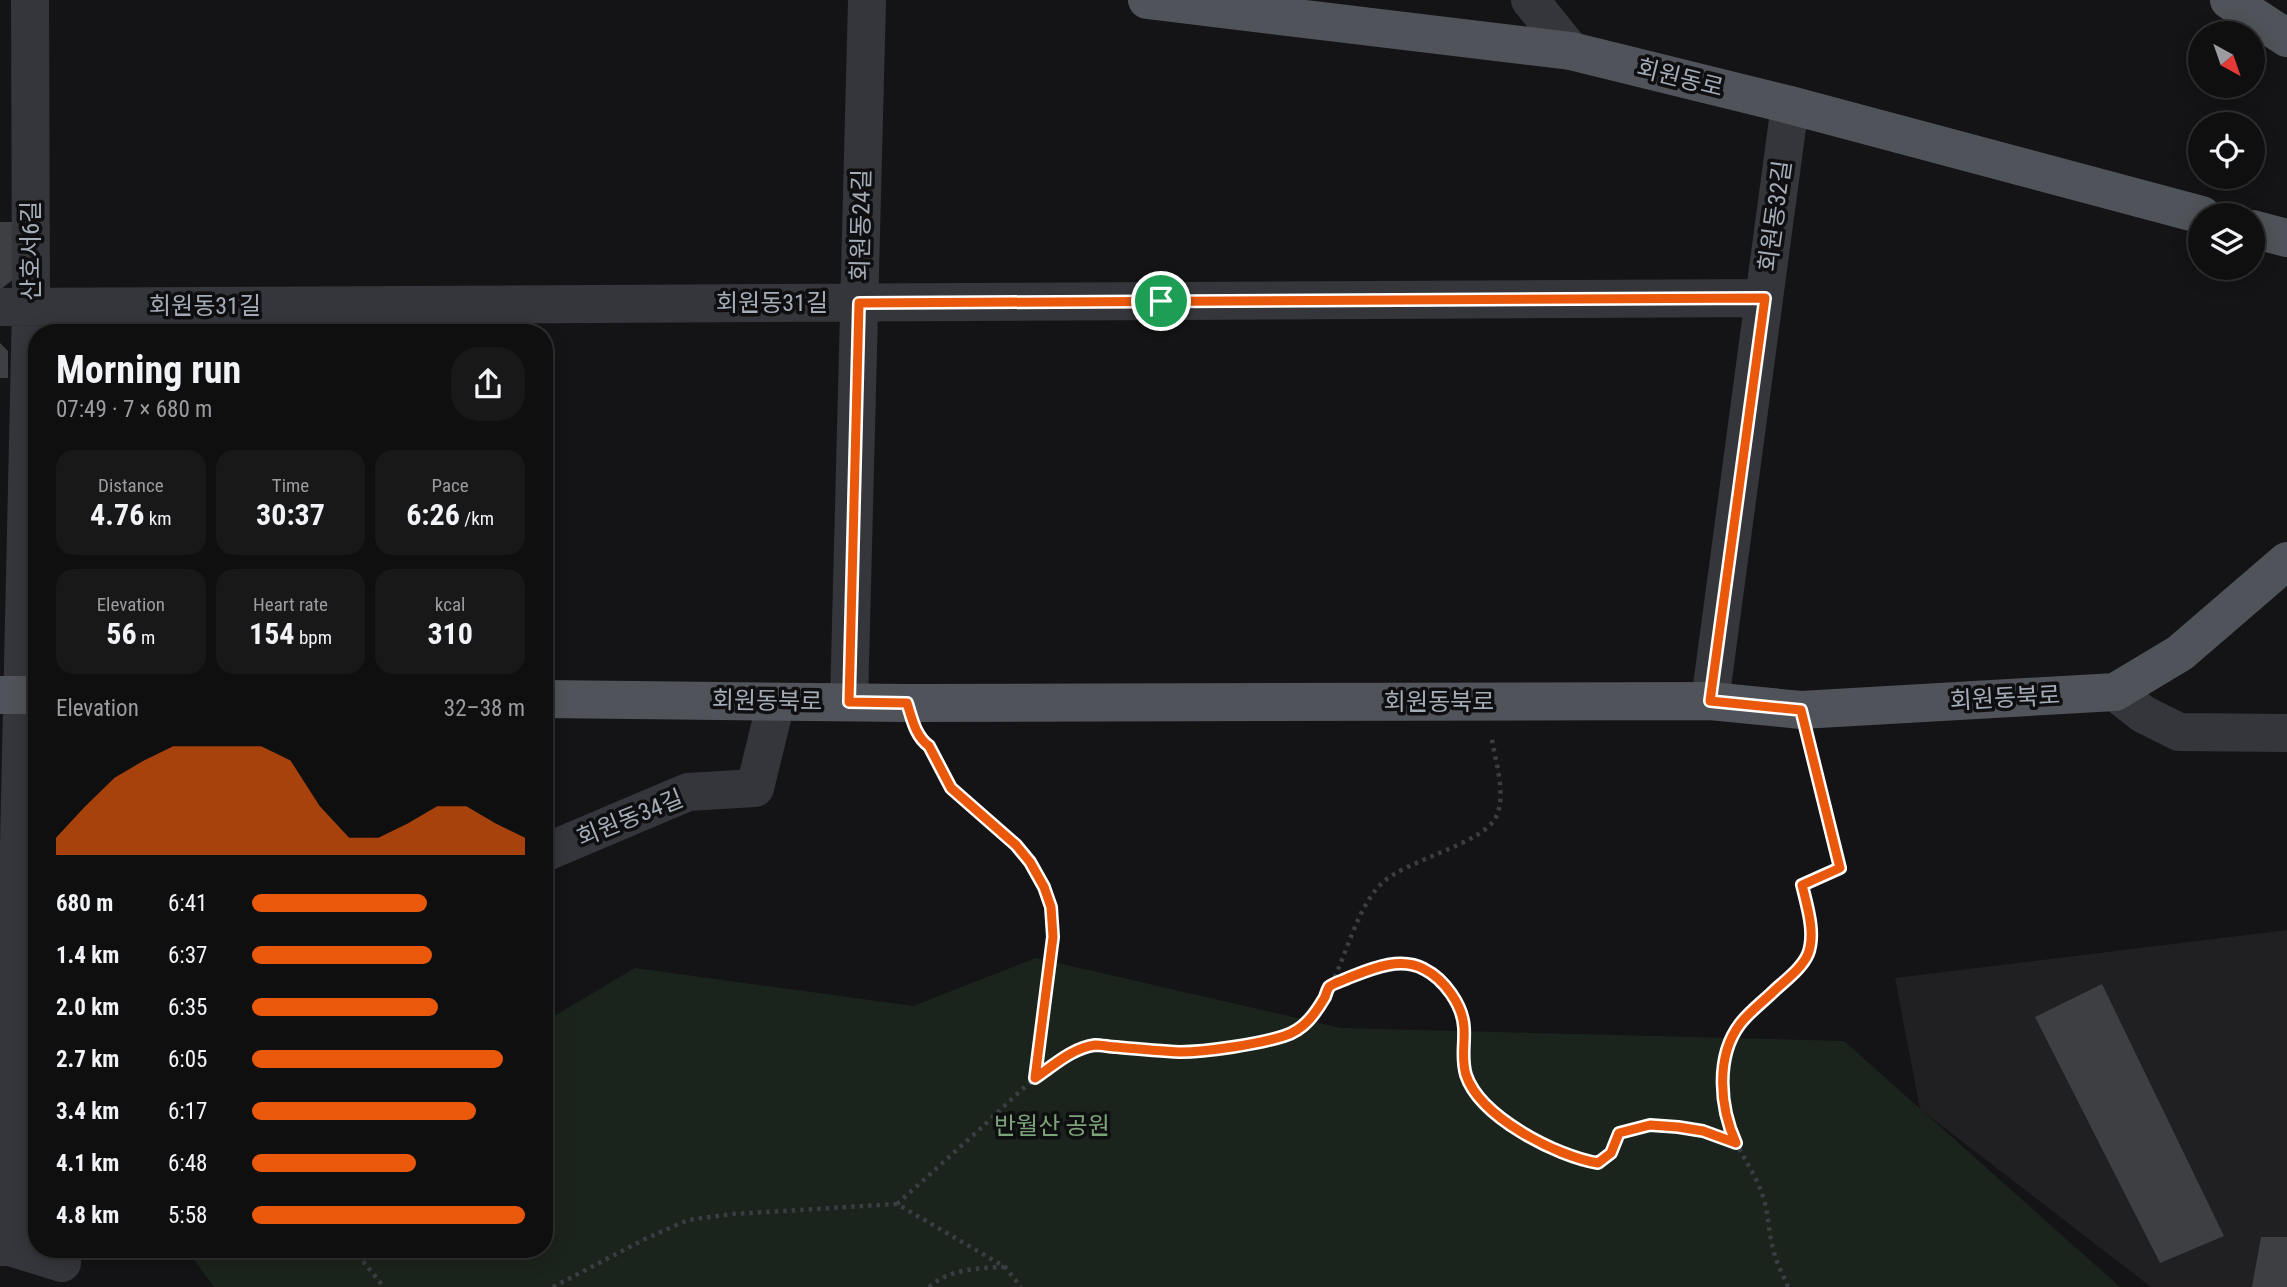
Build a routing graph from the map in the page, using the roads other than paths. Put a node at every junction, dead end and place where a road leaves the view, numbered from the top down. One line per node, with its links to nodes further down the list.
1 (30, 0): 14 (street, 산호서6길)
2 (867, 0): 13 (street, 회원동24길)
3 (1147, 0): 7 (main road, 회원동로)
4 (1530, 0): 7 (street)
5 (2229, 0): 6 (main road)
6 (2287, 38)
7 (1571, 51): 8 (main road, 회원동로)
8 (1790, 105): 9 (main road, 회원동로); 12 (street, 회원동32길)
9 (2188, 211)
10 (2265, 232): 11 (main road)
11 (2287, 238)
12 (1765, 298): 13 (street, 회원동31길); 19 (street, 회원동32길)
13 (859, 303): 14 (street, 회원동31길); 21 (street, 회원동24길)
14 (15, 307): 17 (street, 산호서6길)
15 (2287, 561): 16 (main road, 회원동북로)
16 (2115, 692): 19 (main road, 회원동북로); 22 (street)
17 (20, 695): 24 (street, 산호서6길)
18 (553, 699): 20 (main road, 회원동북로)
19 (1710, 701): 21 (main road, 회원동북로)
20 (776, 702): 21 (main road, 회원동북로); 23 (street, 회원동34길)
21 (849, 702)
22 (2287, 733)
23 (553, 849)
24 (5, 1247): 25 (street)
25 (28, 1256)
26 (34, 1258): 27 (street)
27 (58, 1267)

